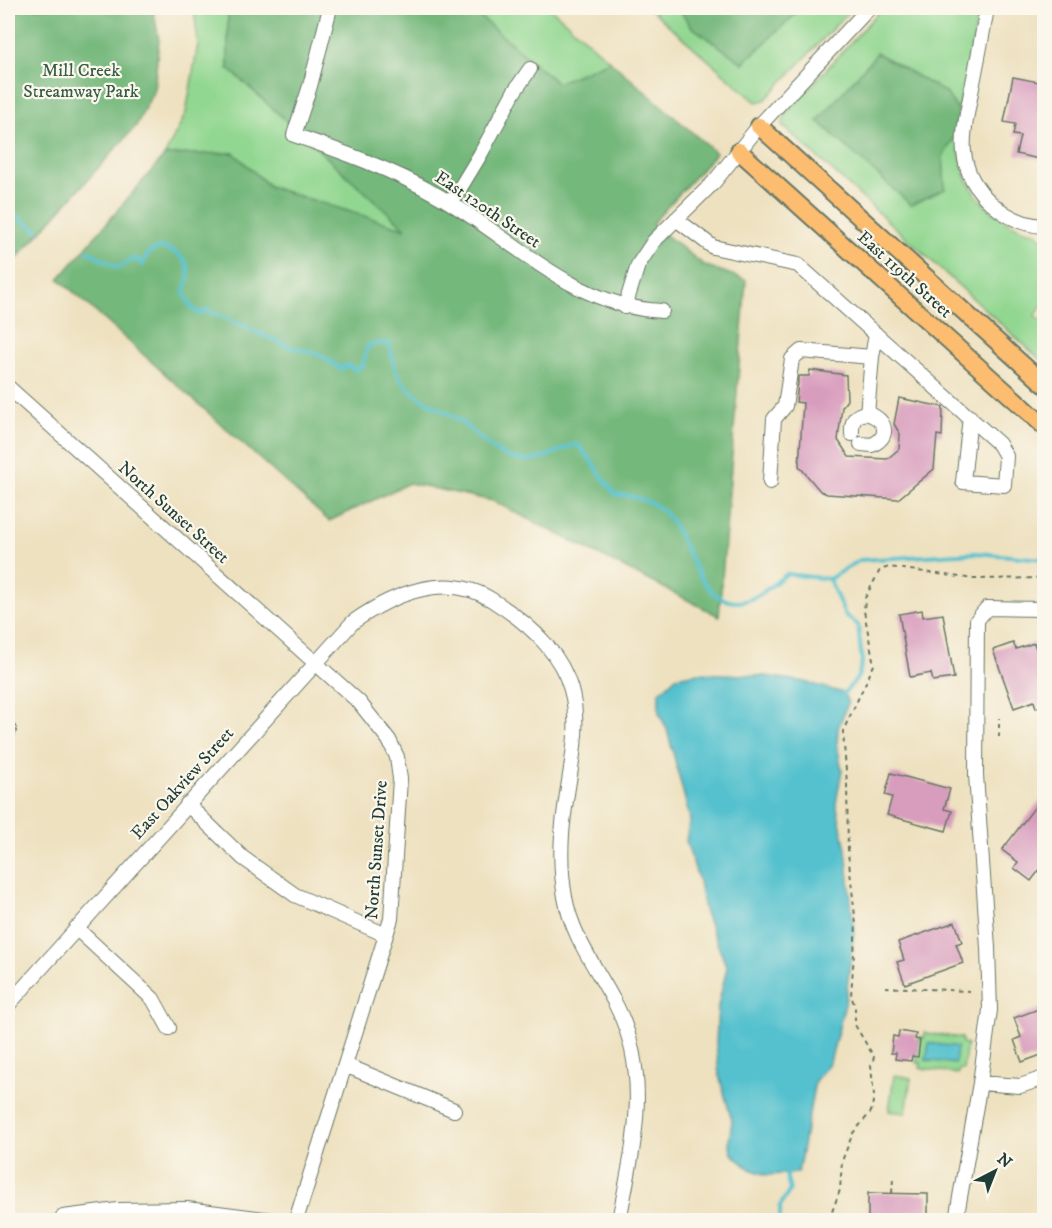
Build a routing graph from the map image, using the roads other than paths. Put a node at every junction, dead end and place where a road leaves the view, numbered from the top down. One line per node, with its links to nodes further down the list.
1 (330, 8): 7 (street, East 120th Street)
2 (869, 8): 5 (street)
3 (987, 8): 9 (street)
4 (530, 69): 7 (street)
5 (759, 126): 6 (street); 14 (main road, East 119th Street)
6 (739, 151): 8 (street); 18 (main road, East 119th Street)
7 (451, 203): 10 (street, East 120th Street)
8 (676, 219): 10 (street); 12 (street)
9 (1044, 226)
10 (625, 307): 11 (street, East 120th Street)
11 (662, 311)
12 (876, 334): 13 (street); 17 (street)
13 (872, 357): 16 (street); 19 (street)
14 (1044, 384)
15 (8, 387): 21 (street, North Sunset Street)
16 (867, 414): 16 (street)
17 (970, 417): 17 (street)
18 (1044, 426)
19 (770, 482)
20 (1044, 609): 29 (street)
21 (316, 663): 22 (street, East Oakview Street); 24 (street, North Sunset Drive); 34 (street, East Oakview Street)
22 (187, 804): 23 (street, East Oakview Street); 24 (street)
23 (76, 928): 25 (street, East Oakview Street); 26 (street)
24 (386, 935): 27 (street, North Sunset Drive)
25 (8, 1005)
26 (169, 1028)
27 (345, 1065): 30 (street); 33 (street, North Sunset Drive)
28 (1044, 1078): 29 (street)
29 (980, 1083): 35 (street)
30 (454, 1110)
31 (63, 1217): 32 (street)
32 (273, 1221)
33 (296, 1221)
34 (619, 1221)
35 (956, 1221)

